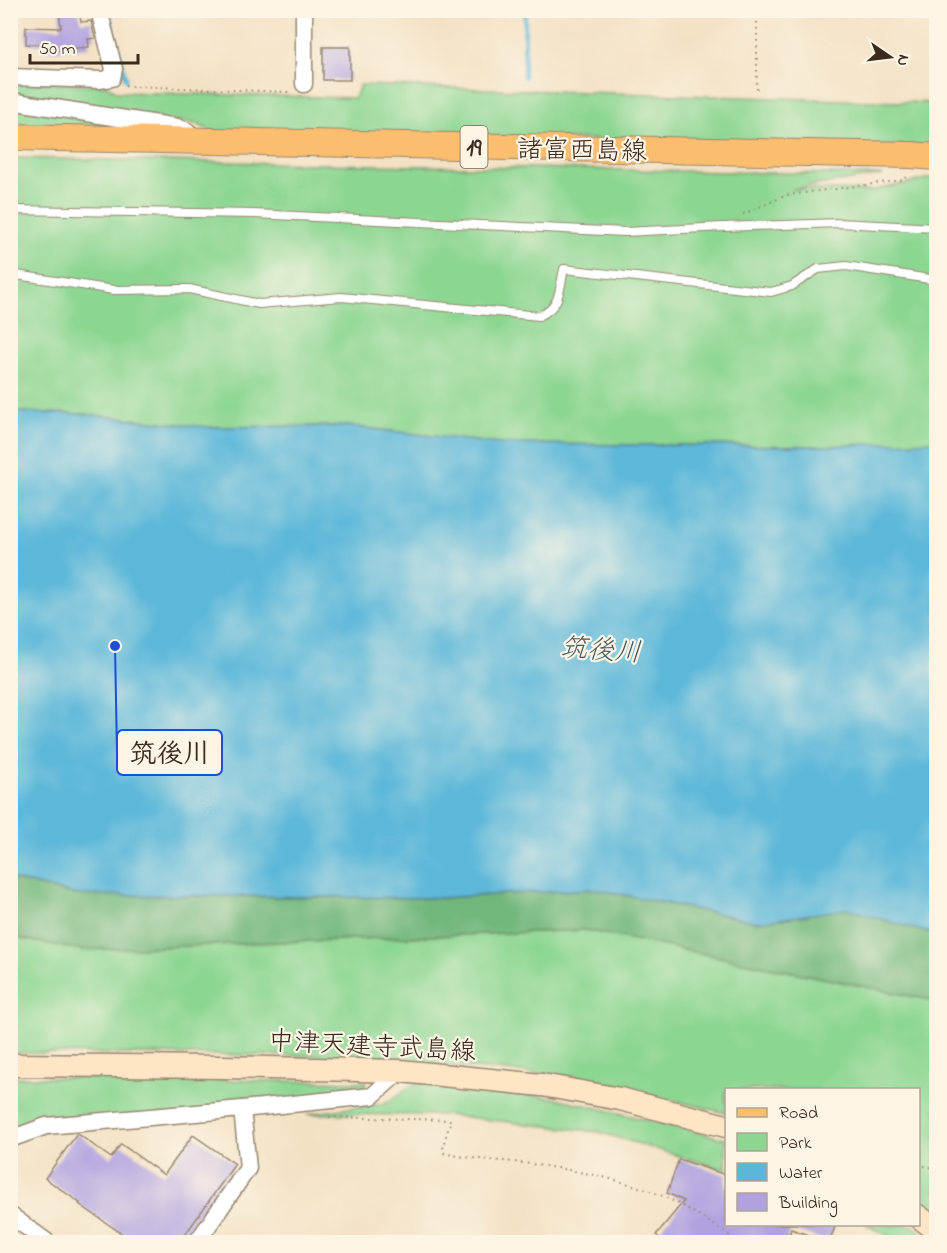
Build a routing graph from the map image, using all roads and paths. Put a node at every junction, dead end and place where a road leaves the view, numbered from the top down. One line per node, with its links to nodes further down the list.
1 (99, 10): 5 (street)
2 (304, 10): 6 (street)
3 (757, 10): 7 (path)
4 (10, 77): 5 (street)
5 (112, 78): 6 (path)
6 (304, 84)
7 (757, 94)
8 (10, 101): 10 (street)
9 (10, 137): 10 (main road, 諸富西島線 / 19)
10 (201, 141): 11 (main road, 諸富西島線 / 19)
11 (911, 155): 12 (main road, 諸富西島線 / 19); 14 (path)
12 (936, 157)
13 (10, 210): 14 (lane)
14 (723, 227): 15 (lane)
15 (936, 228)
16 (10, 274): 17 (lane)
17 (936, 280)
18 (10, 1065): 19 (main road, 中津天建寺武島線)
19 (400, 1071): 20 (street); 22 (main road, 中津天建寺武島線)
20 (242, 1109): 23 (street); 30 (street)
21 (325, 1117): 31 (path)
22 (725, 1126)
23 (10, 1139)
24 (920, 1165): 25 (path)
25 (936, 1168)
26 (10, 1215): 29 (street)
27 (920, 1218): 28 (main road)
28 (936, 1230)
29 (47, 1242)
30 (197, 1242)
31 (739, 1242)

